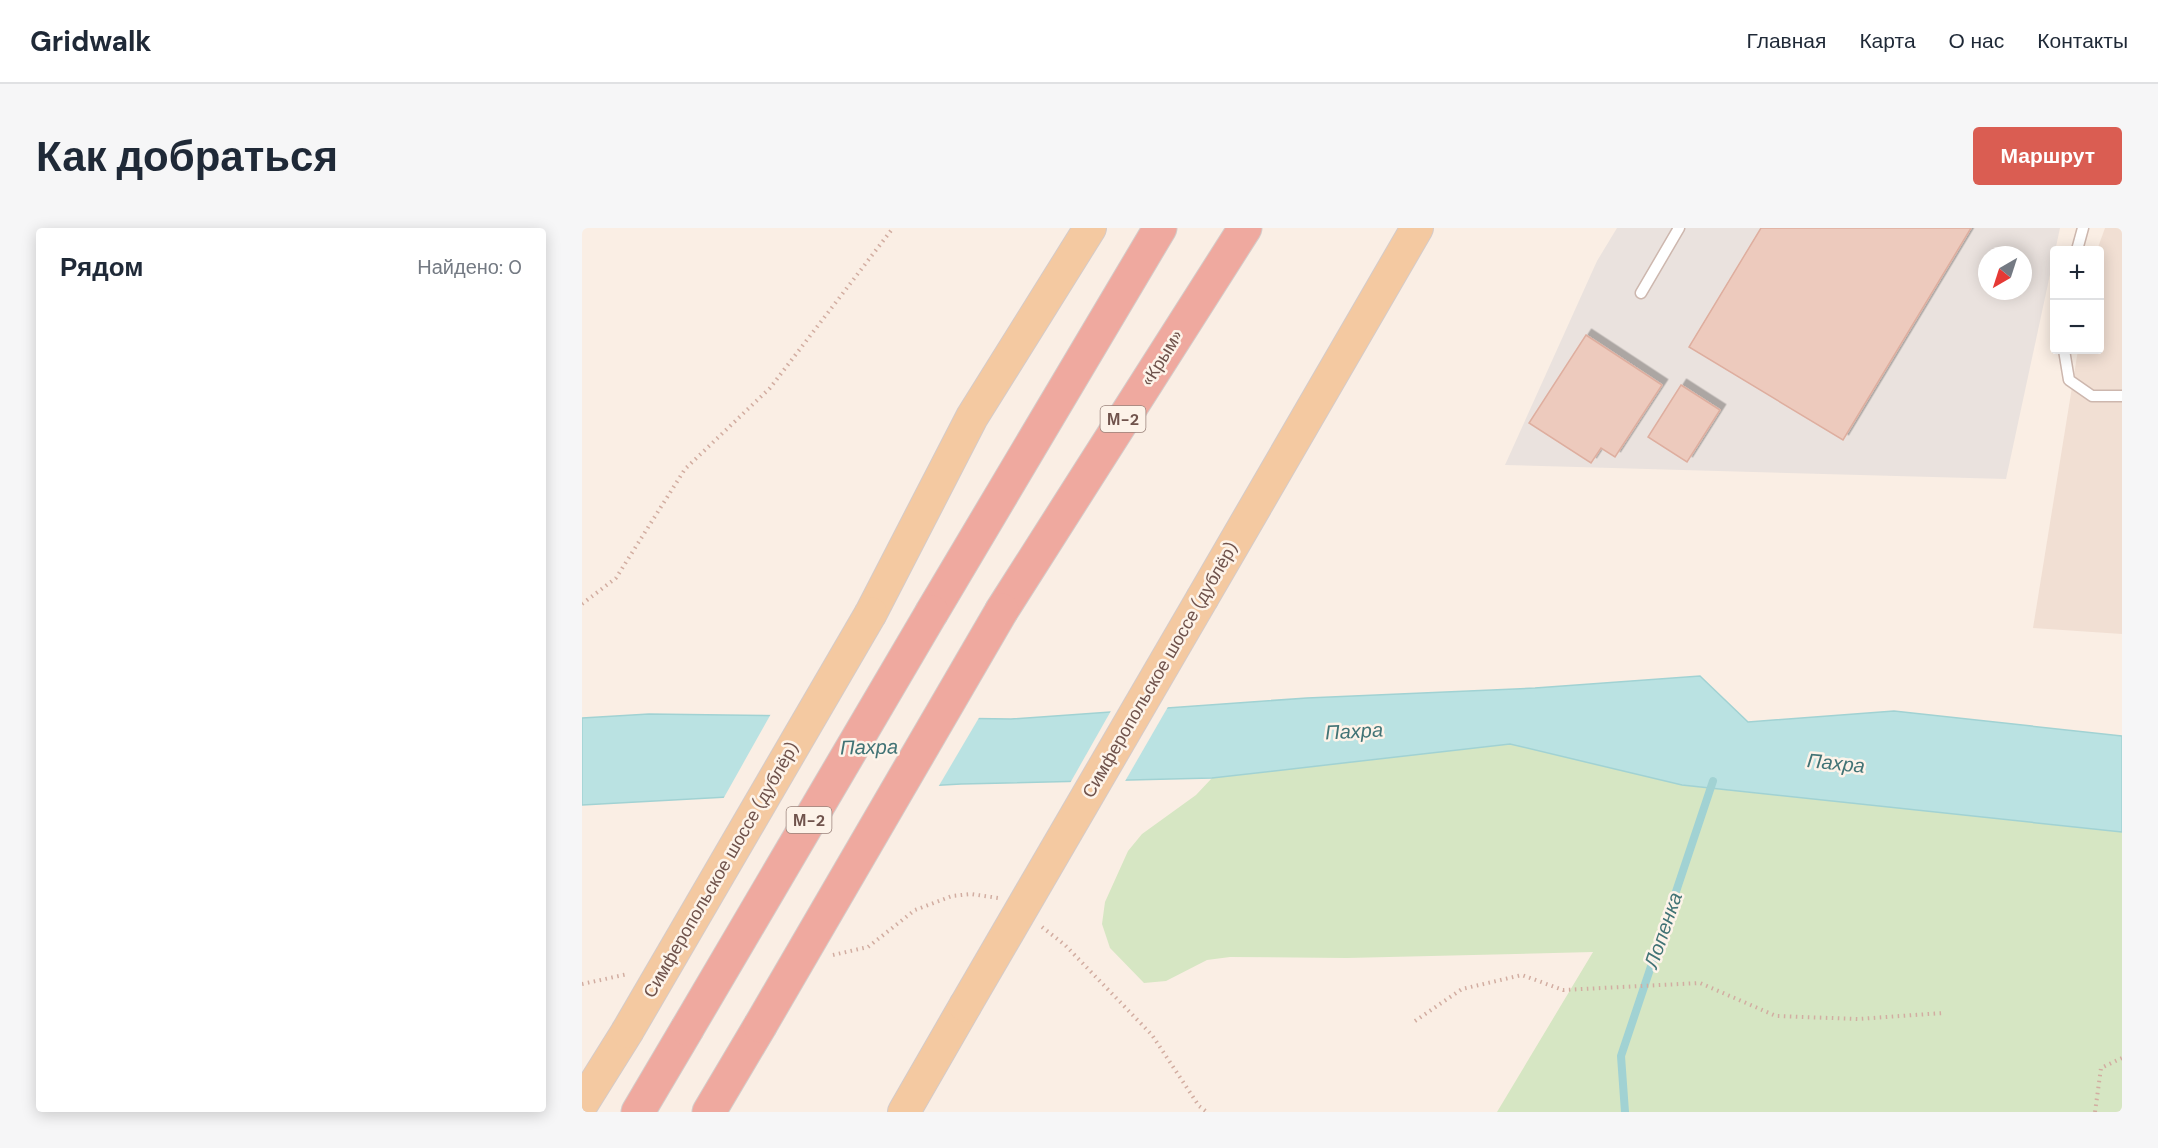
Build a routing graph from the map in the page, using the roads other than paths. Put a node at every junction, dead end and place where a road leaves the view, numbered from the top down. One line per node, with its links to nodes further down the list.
1 (1090, 228): 11 (main road, Симферопольское шоссе (дублёр), bridge)
2 (1160, 228): 12 (highway, М-2, bridge)
3 (1245, 228): 13 (highway, «Крым» / М-2, bridge)
4 (1417, 228): 14 (main road, Симферопольское шоссе (дублёр), bridge)
5 (1679, 228): 8 (lane)
6 (2083, 228): 7 (lane)
7 (2078, 246)
8 (1641, 293)
9 (2065, 354): 10 (lane)
10 (2122, 396)
11 (582, 1104)
12 (638, 1112)
13 (709, 1112)
14 (904, 1112)

